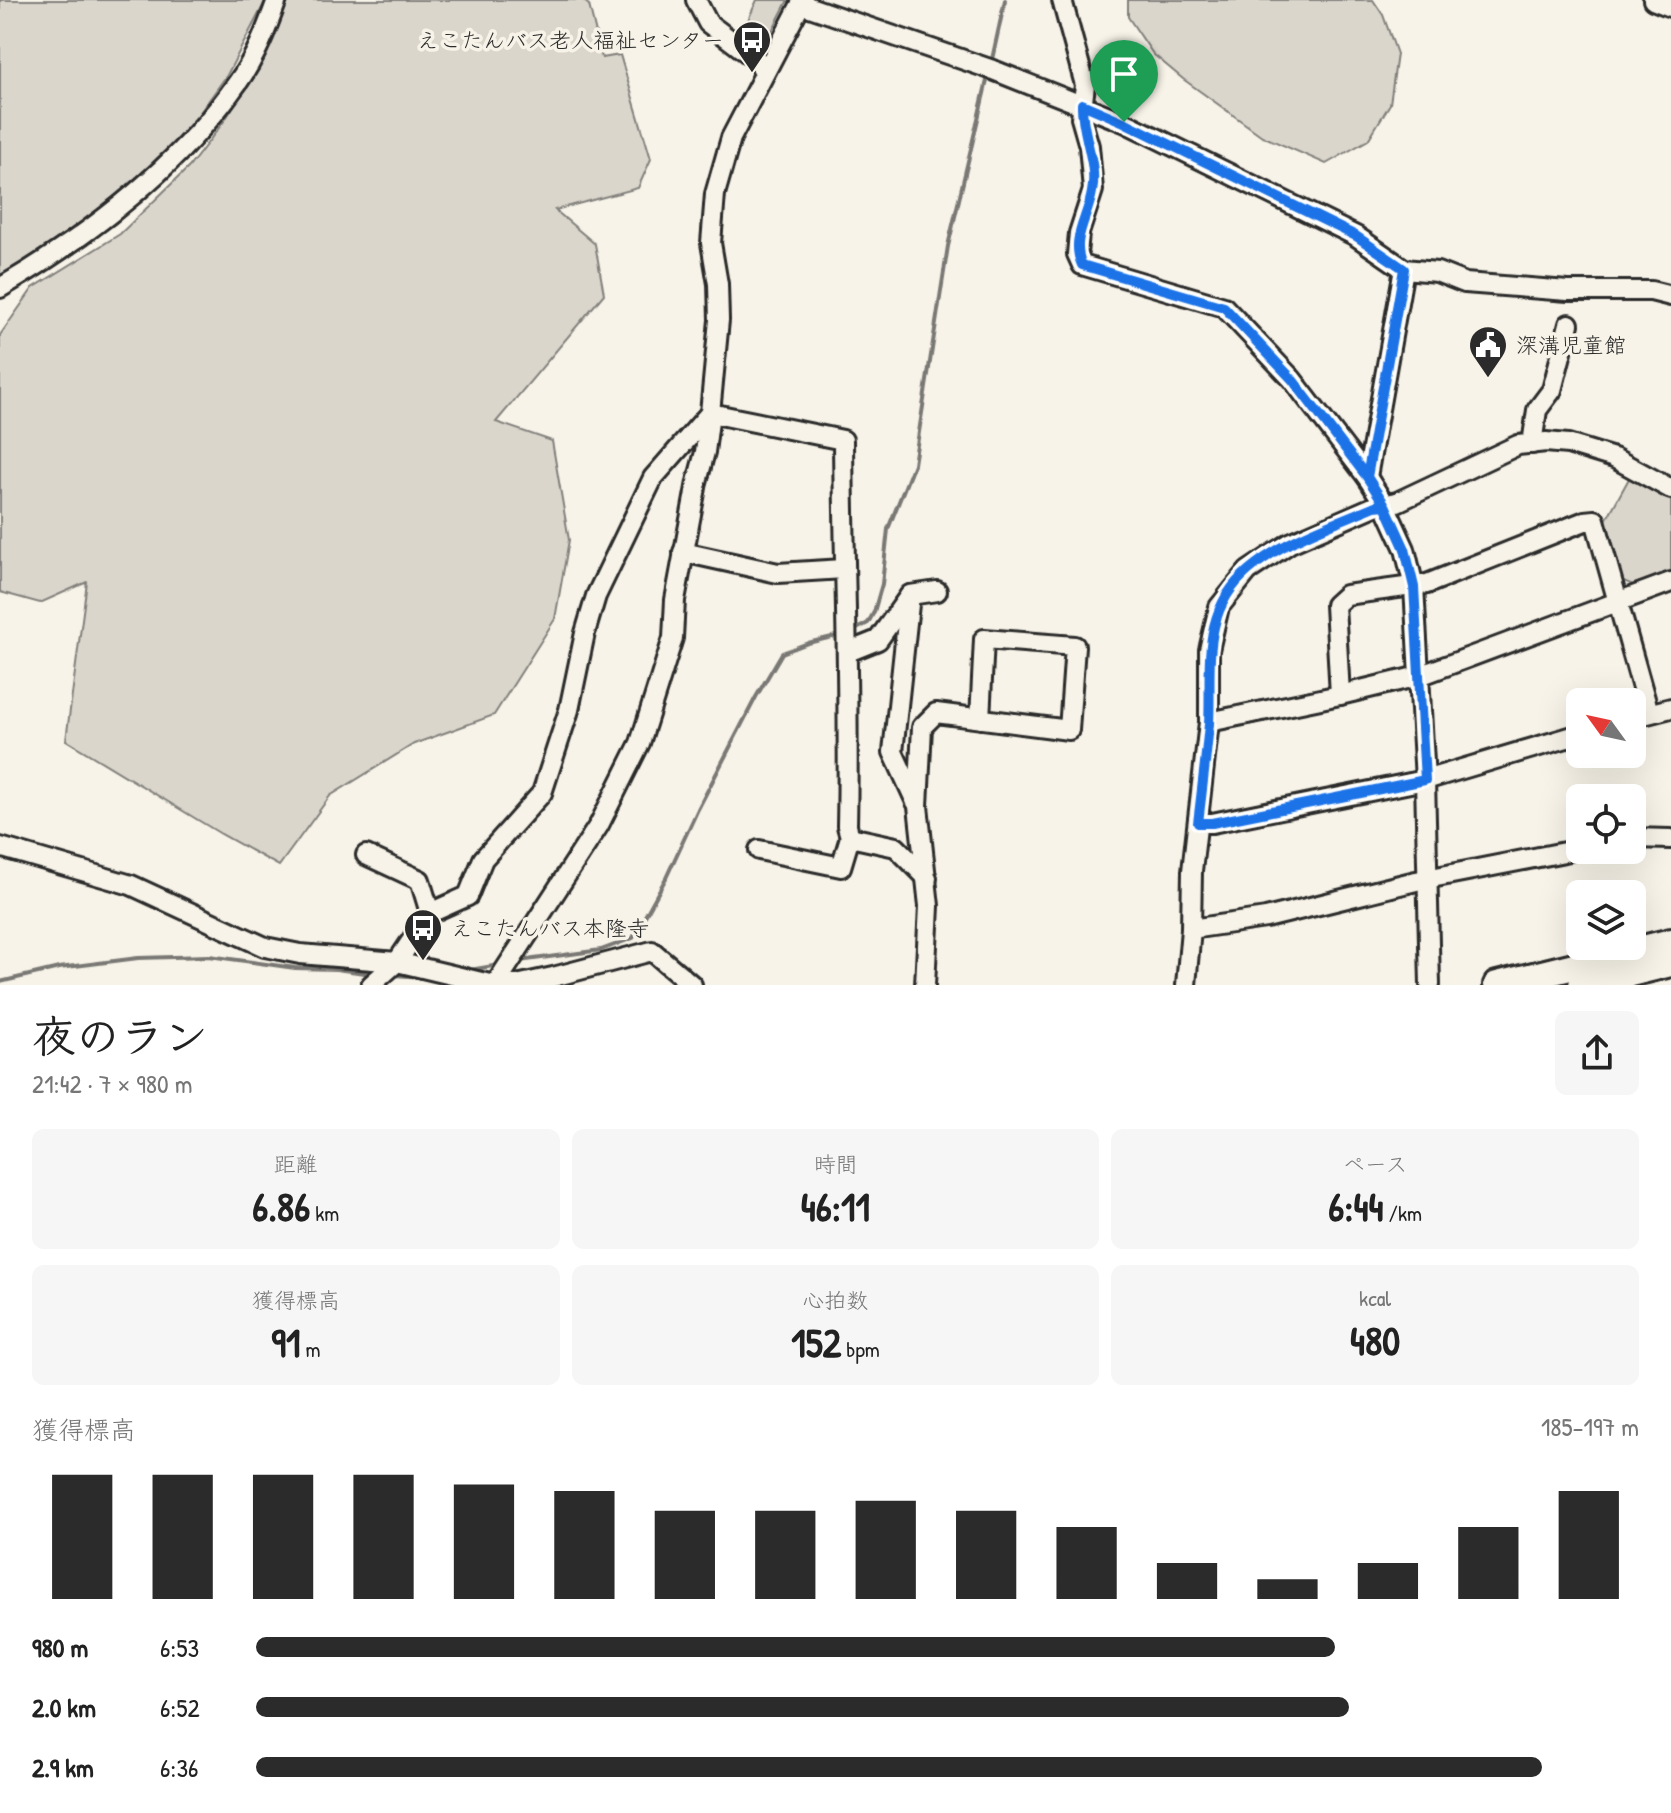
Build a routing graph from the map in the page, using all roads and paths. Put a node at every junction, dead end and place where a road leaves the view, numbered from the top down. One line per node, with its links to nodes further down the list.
1 (277, 0): 10 (street)
2 (696, 0): 7 (street)
3 (1062, 0): 8 (street)
4 (1653, 0): 6 (street)
5 (802, 2): 7 (street); 8 (street)
6 (1671, 7)
7 (764, 72): 13 (street)
8 (1082, 104): 9 (street); 15 (street)
9 (1404, 269): 11 (street); 15 (street)
10 (0, 288)
11 (1671, 296)
12 (1569, 324): 14 (street)
13 (710, 413): 18 (street); 19 (street); 46 (street)
14 (1532, 444): 16 (street); 17 (street)
15 (1367, 477): 17 (street)
16 (1671, 489)
17 (1385, 505): 21 (street); 32 (street)
18 (683, 552): 19 (street); 52 (street)
19 (844, 569): 25 (street)
20 (1671, 582): 24 (street)
21 (1414, 587): 24 (street); 26 (street); 28 (street)
22 (937, 591): 23 (street)
23 (910, 595): 25 (street); 35 (street)
24 (1619, 601): 26 (street); 27 (street)
25 (848, 652): 37 (street)
26 (1419, 676): 28 (street); 34 (street)
27 (1636, 688)
28 (1340, 695): 32 (street)
29 (1671, 708): 30 (street)
30 (1646, 714)
31 (980, 719): 31 (street); 35 (street)
32 (1209, 722): 36 (street)
33 (1566, 738): 34 (street)
34 (1425, 780): 36 (street); 45 (street)
35 (918, 806): 44 (street)
36 (1198, 823): 47 (street)
37 (850, 837): 41 (street); 44 (street)
38 (1646, 838): 39 (street)
39 (1671, 839)
40 (0, 847): 49 (street)
41 (759, 850)
42 (1566, 852): 45 (street)
43 (366, 855): 46 (street)
44 (927, 878): 54 (street)
45 (1427, 879): 47 (street); 56 (street)
46 (430, 913): 49 (street)
47 (1191, 929): 55 (street)
48 (1671, 942): 57 (highway)
49 (397, 962): 51 (street); 52 (street)
50 (1671, 963): 58 (highway)
51 (375, 981)
52 (498, 981): 53 (street)
53 (692, 985)
54 (925, 985)
55 (1186, 985)
56 (1430, 985)
57 (1497, 985)
58 (1582, 985)

